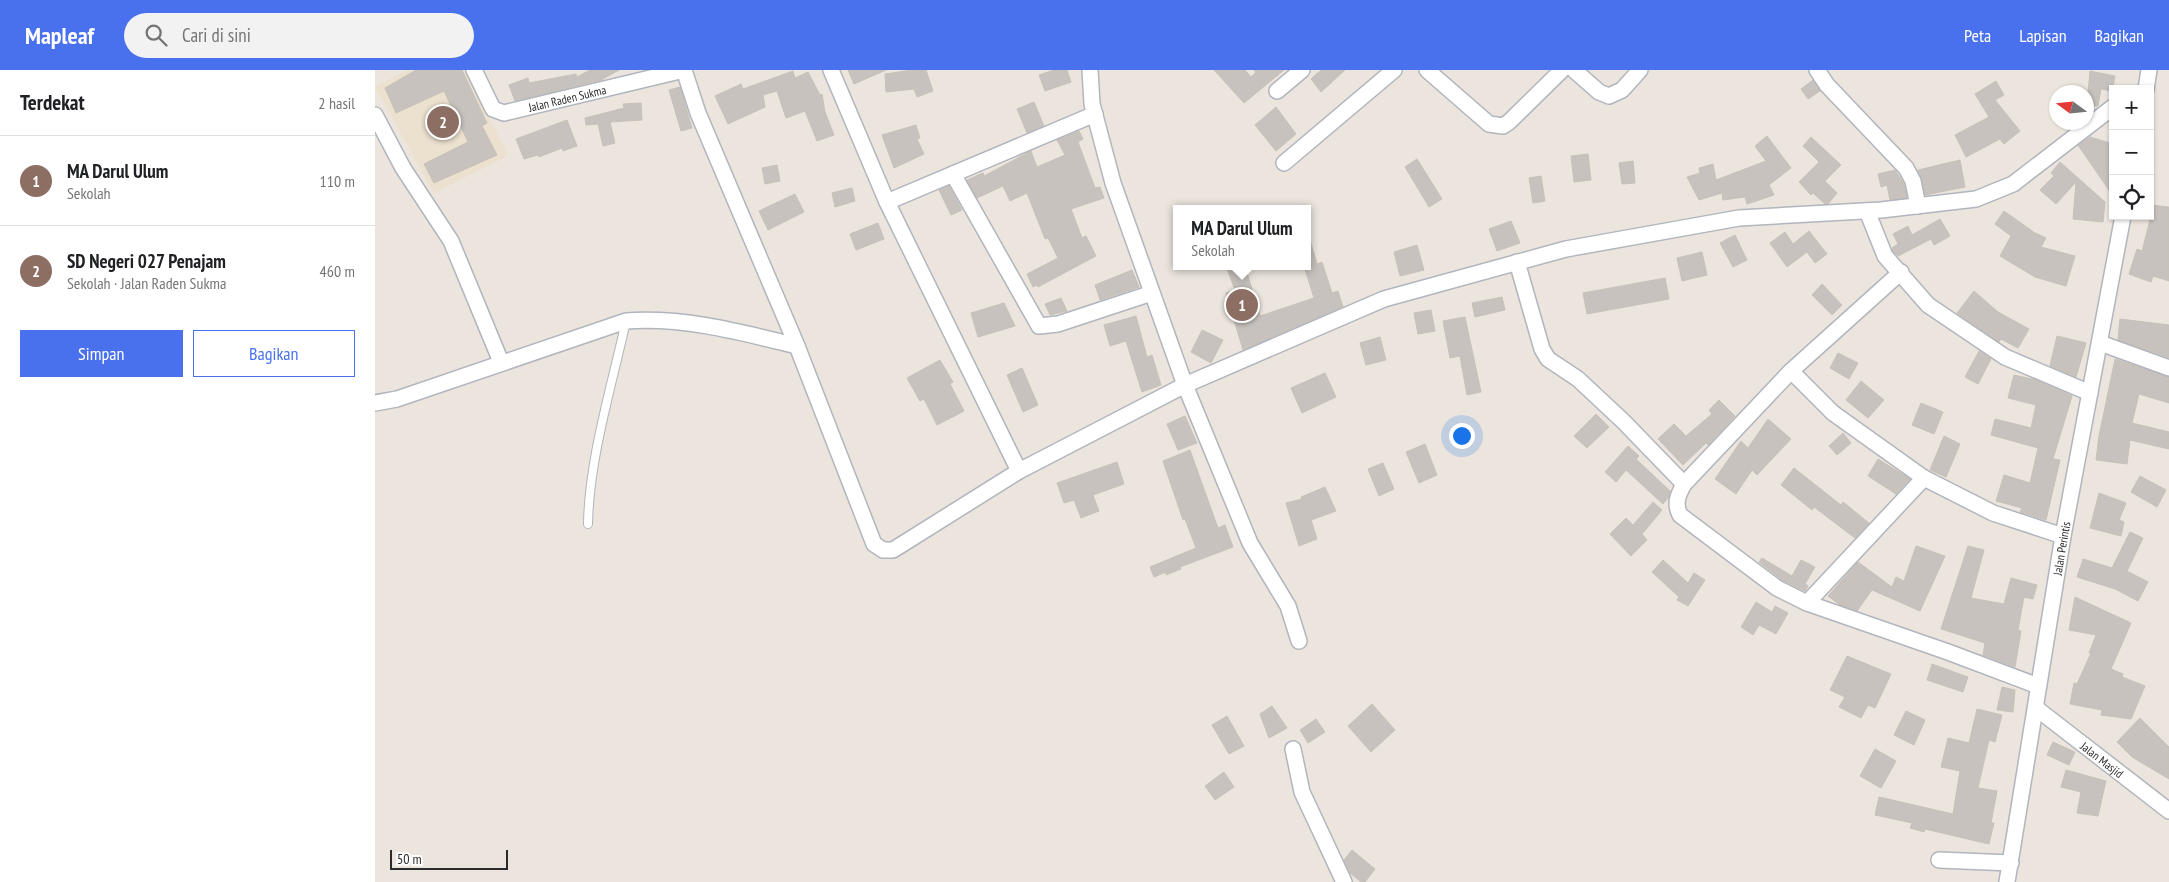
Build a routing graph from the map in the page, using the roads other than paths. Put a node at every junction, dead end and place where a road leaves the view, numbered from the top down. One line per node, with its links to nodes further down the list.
1 (474, 70): 2 (street, Jalan Raden Sukma)
2 (684, 70): 29 (street)
3 (831, 70): 20 (street)
4 (1090, 70): 16 (street)
5 (1302, 70): 14 (street)
6 (1394, 70): 18 (street)
7 (1427, 70): 8 (street)
8 (1562, 70)
9 (1574, 70): 10 (street)
10 (1640, 70)
11 (1817, 70): 21 (street)
12 (2149, 70): 13 (street)
13 (2146, 85)
14 (1277, 91)
15 (2109, 111): 21 (street)
16 (1095, 114): 19 (street); 26 (street)
17 (375, 115): 30 (street)
18 (1284, 163)
19 (953, 174): 20 (street); 26 (street)
20 (887, 202): 36 (street)
21 (1918, 206): 22 (street)
22 (1867, 211): 24 (street); 25 (street)
23 (2122, 220): 28 (street, Jalan Perintis)
24 (1517, 262): 33 (street); 38 (street)
25 (1901, 272): 32 (street); 34 (street)
26 (1152, 293): 33 (street)
27 (626, 320): 29 (street); 30 (street); 39 (lane)
28 (2100, 343): 31 (street); 34 (street, Jalan Perintis)
29 (797, 346): 36 (street)
30 (501, 362): 35 (street)
31 (2169, 368)
32 (1791, 371): 37 (street); 38 (street)
33 (1185, 385): 36 (street); 42 (street)
34 (2090, 393): 40 (street, Jalan Perintis)
35 (375, 403)
36 (1019, 471)
37 (1924, 478): 40 (street); 41 (street)
38 (1685, 484): 41 (street)
39 (588, 524)
40 (2063, 536): 43 (street, Jalan Perintis)
41 (1807, 604): 43 (street)
42 (1299, 641)
43 (2037, 686): 44 (street, Jalan Perintis)
44 (2036, 708): 46 (street, Jalan Masjid); 48 (street, Jalan Perintis)
45 (1293, 749): 49 (street)
46 (2169, 811)
47 (1939, 860): 48 (street)
48 (2011, 863): 50 (street, Jalan Perintis)
49 (1344, 882)
50 (2007, 882)

